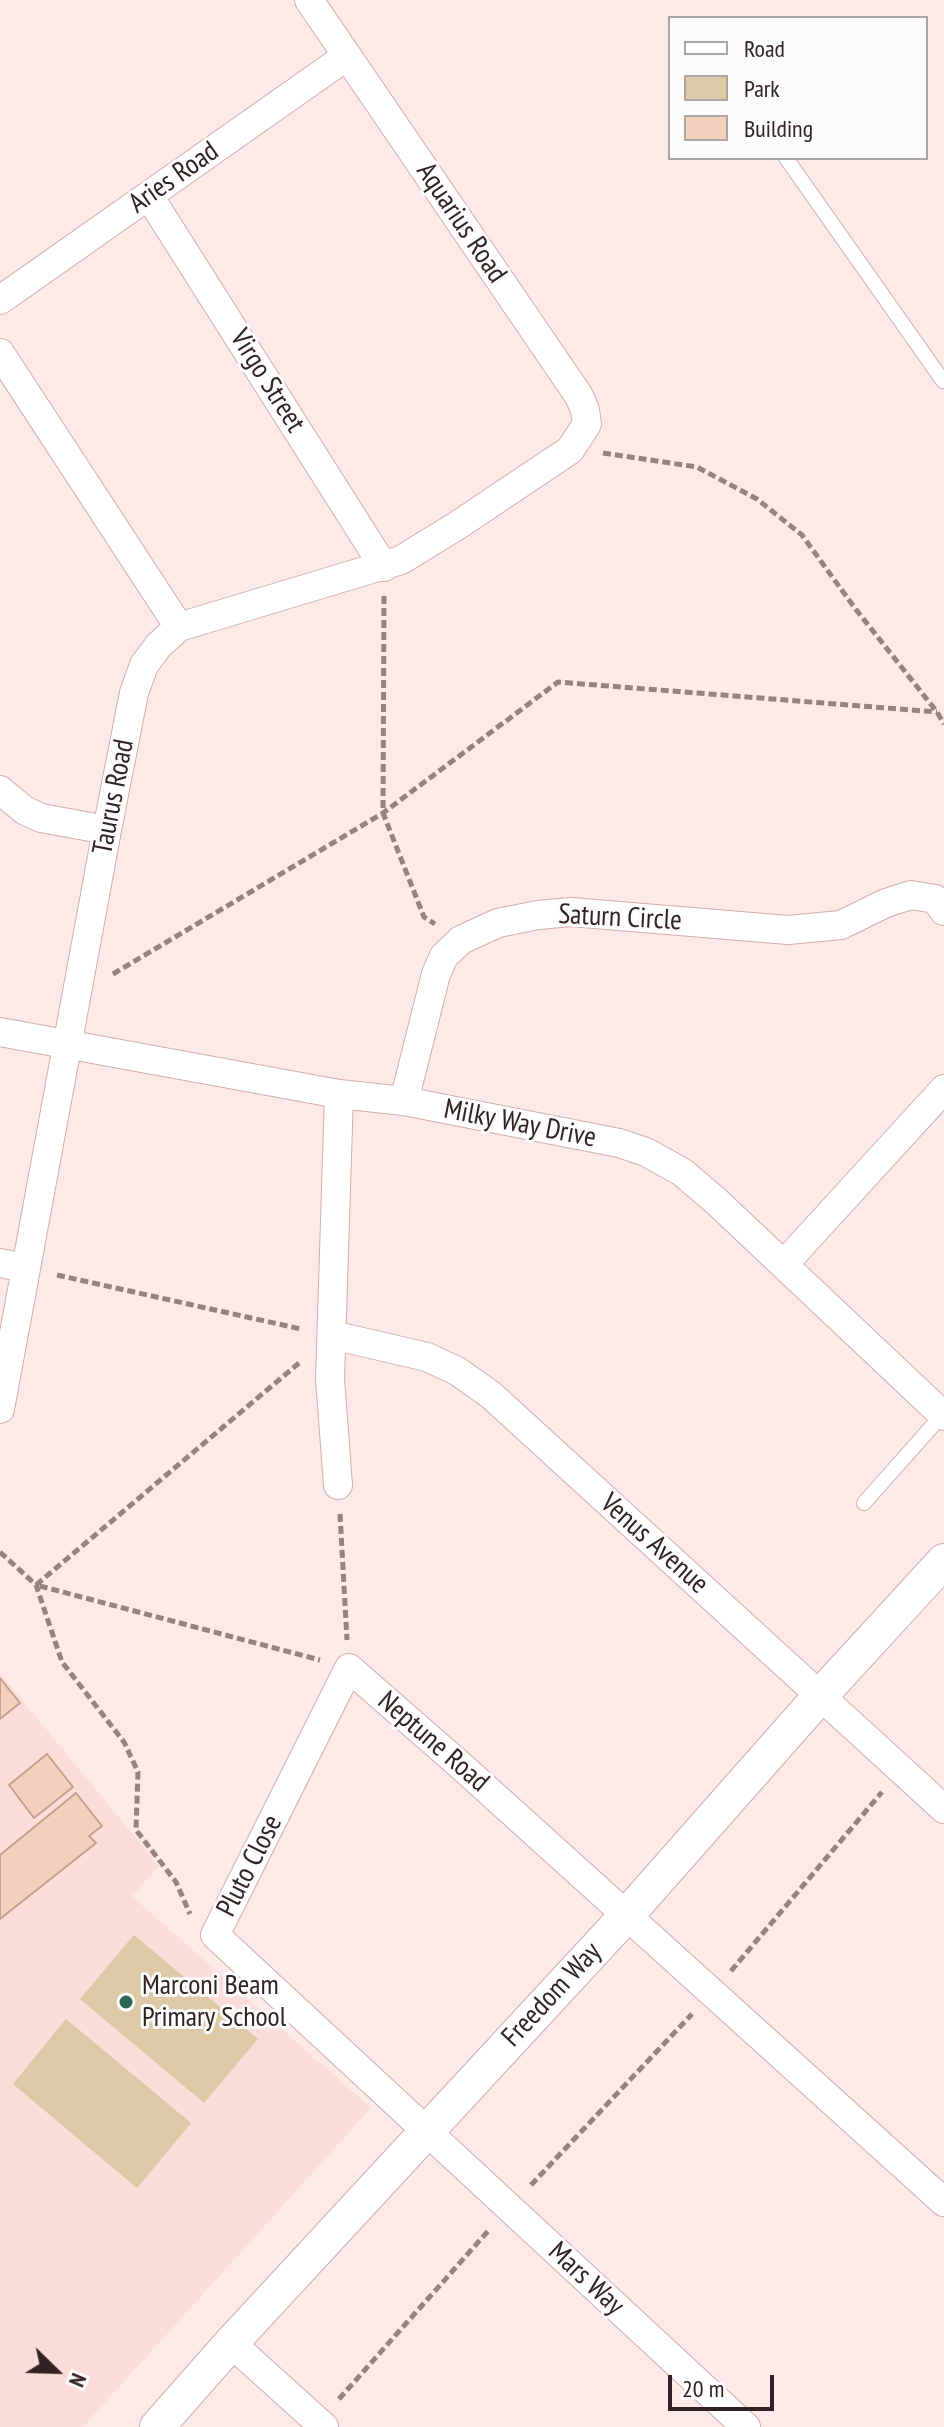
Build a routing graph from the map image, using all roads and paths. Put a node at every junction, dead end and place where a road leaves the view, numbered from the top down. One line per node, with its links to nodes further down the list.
1 (309, 0): 2 (street, Aquarius Road)
2 (347, 56): 4 (street, Aries Road); 8 (street, Aquarius Road)
3 (787, 160): 7 (lane)
4 (149, 196): 5 (street, Aries Road); 9 (street, Virgo Street)
5 (0, 300)
6 (0, 353): 10 (street)
7 (943, 381)
8 (570, 450): 9 (street, Taurus Road); 11 (path)
9 (384, 567): 10 (street, Taurus Road); 14 (path)
10 (179, 627): 15 (street, Taurus Road)
11 (937, 712): 12 (path); 14 (path)
12 (944, 724)
13 (0, 790): 15 (street)
14 (383, 813): 17 (path); 18 (path)
15 (107, 830): 18 (street, Taurus Road)
16 (944, 911): 17 (street, Saturn Circle)
17 (461, 940): 23 (street, Saturn Circle)
18 (78, 995): 20 (street, Taurus Road)
19 (0, 1032): 20 (street, Milky Way Drive)
20 (69, 1042): 22 (street, Milky Way Drive); 25 (street, Taurus Road)
21 (944, 1089): 24 (street)
22 (339, 1094): 23 (street, Milky Way Drive); 26 (street)
23 (404, 1101): 24 (street, Milky Way Drive)
24 (784, 1264): 28 (street, Milky Way Drive)
25 (13, 1266): 26 (path); 27 (street, Taurus Road)
26 (332, 1335): 29 (street); 33 (path); 35 (street, Venus Avenue)
27 (0, 1409)
28 (943, 1415): 30 (lane)
29 (338, 1485): 34 (path)
30 (864, 1503)
31 (0, 1552): 33 (path)
32 (944, 1561): 35 (street, Freedom Way)
33 (36, 1585): 34 (path); 38 (path)
34 (349, 1668): 39 (street, Neptune Road); 41 (street, Pluto Close)
35 (821, 1695): 36 (street, Venus Avenue); 39 (street, Freedom Way)
36 (901, 1769): 37 (street, Venus Avenue); 40 (path)
37 (944, 1809)
38 (191, 1916)
39 (626, 1916): 40 (street, Neptune Road); 41 (street, Freedom Way)
40 (712, 1993): 42 (street, Neptune Road); 43 (path)
41 (426, 2130): 43 (street, Mars Way); 44 (street, Freedom Way)
42 (944, 2202)
43 (510, 2207): 45 (path); 47 (street, Mars Way)
44 (231, 2343): 45 (street); 46 (street, Freedom Way)
45 (321, 2425)
46 (157, 2427)
47 (746, 2427)

